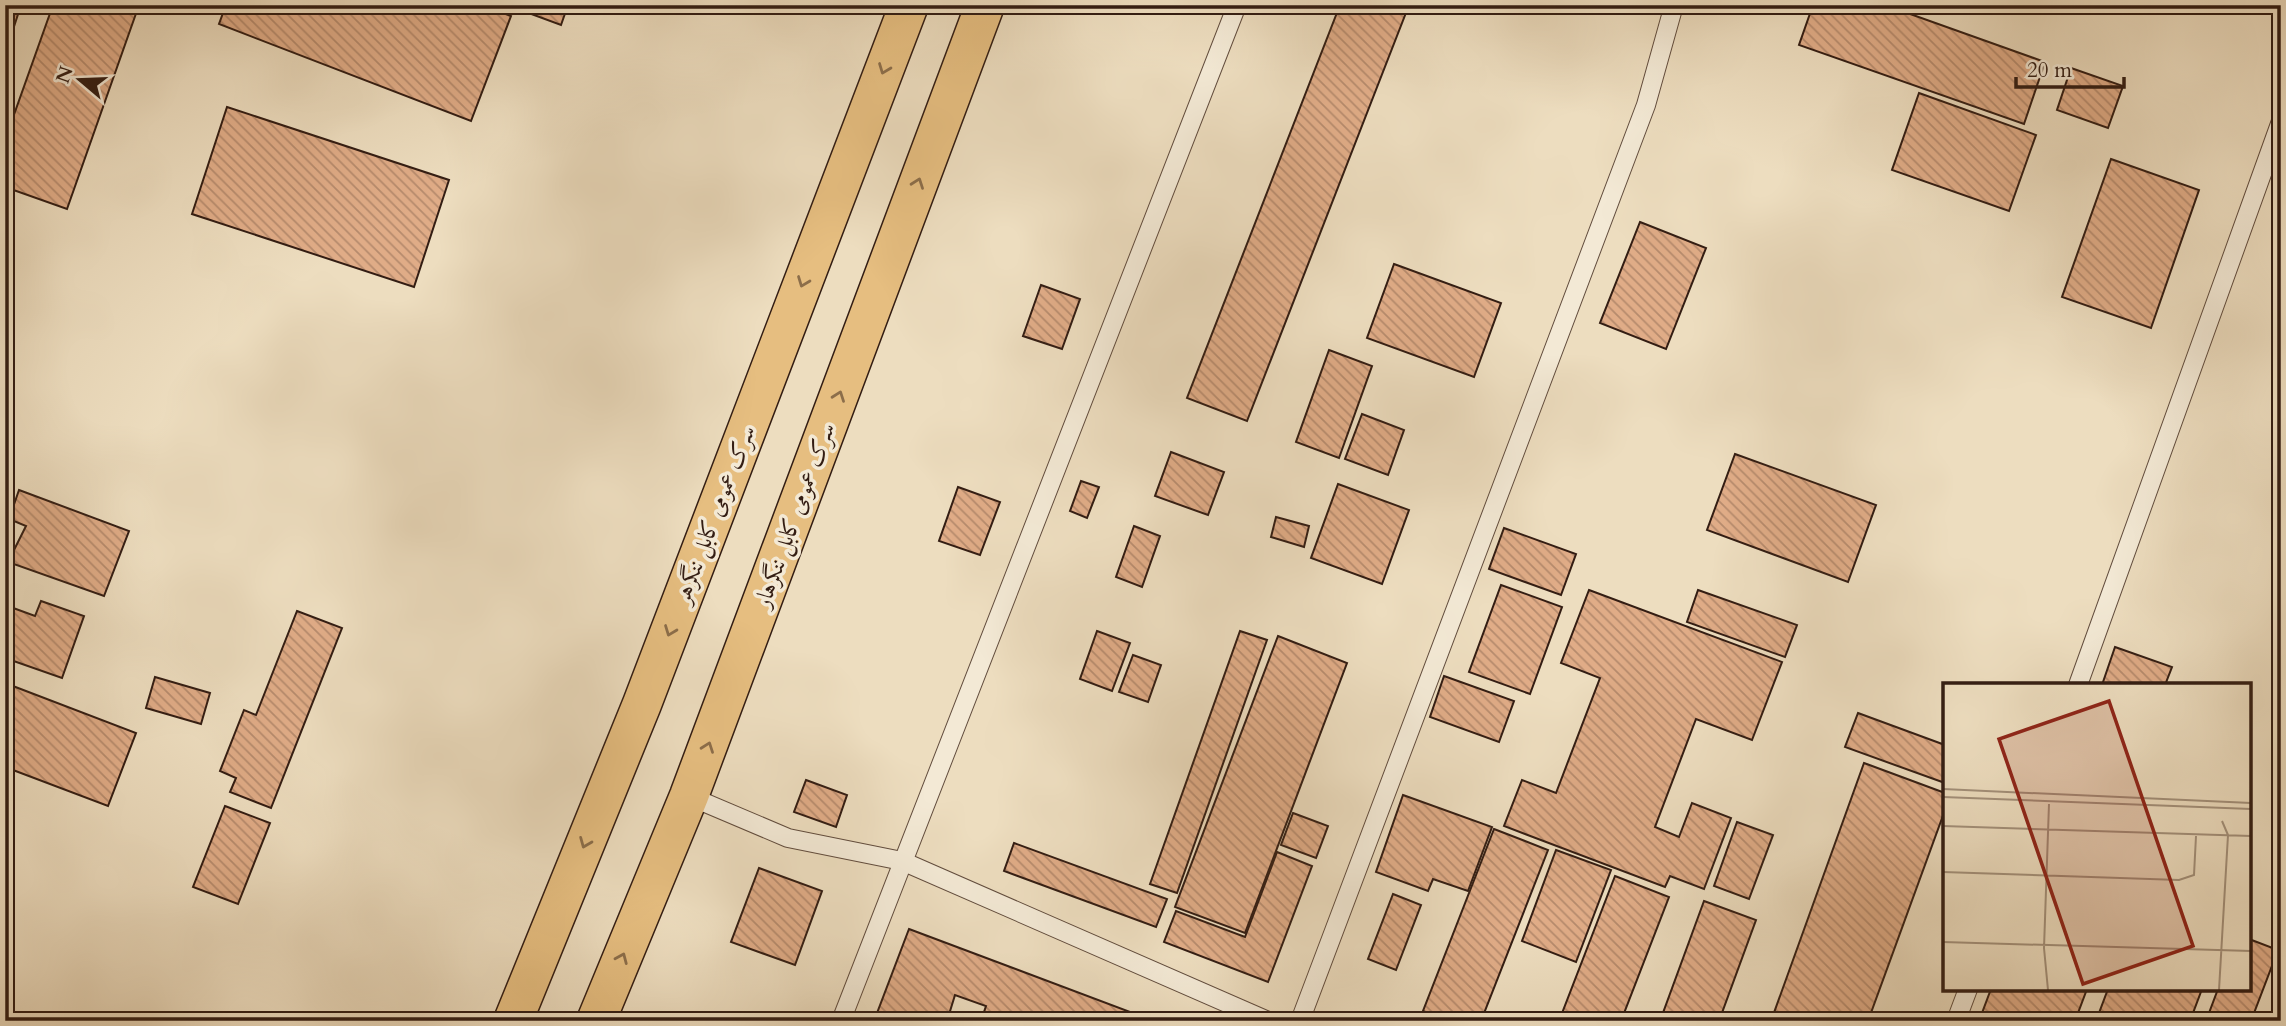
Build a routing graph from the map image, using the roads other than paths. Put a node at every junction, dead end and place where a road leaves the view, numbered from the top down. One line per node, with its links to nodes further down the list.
1 (909, 5): 10 (highway, سرک عمومی کابل ننگرهر, one-way to 10)
2 (985, 5): 7 (highway, سرک عمومی کابل ننگرهار, one-way to 2)
3 (1237, 5): 8 (lane)
4 (1674, 5): 14 (lane)
5 (2281, 121): 6 (lane)
6 (2079, 683)
7 (689, 796): 8 (lane); 11 (highway, سرک عمومی کابل ننگرهار, one-way to 7)
8 (902, 861): 12 (lane); 13 (lane)
9 (1967, 991): 15 (lane)
10 (513, 1021)
11 (596, 1021)
12 (841, 1021)
13 (1268, 1021)
14 (1300, 1021)
15 (1956, 1021)

